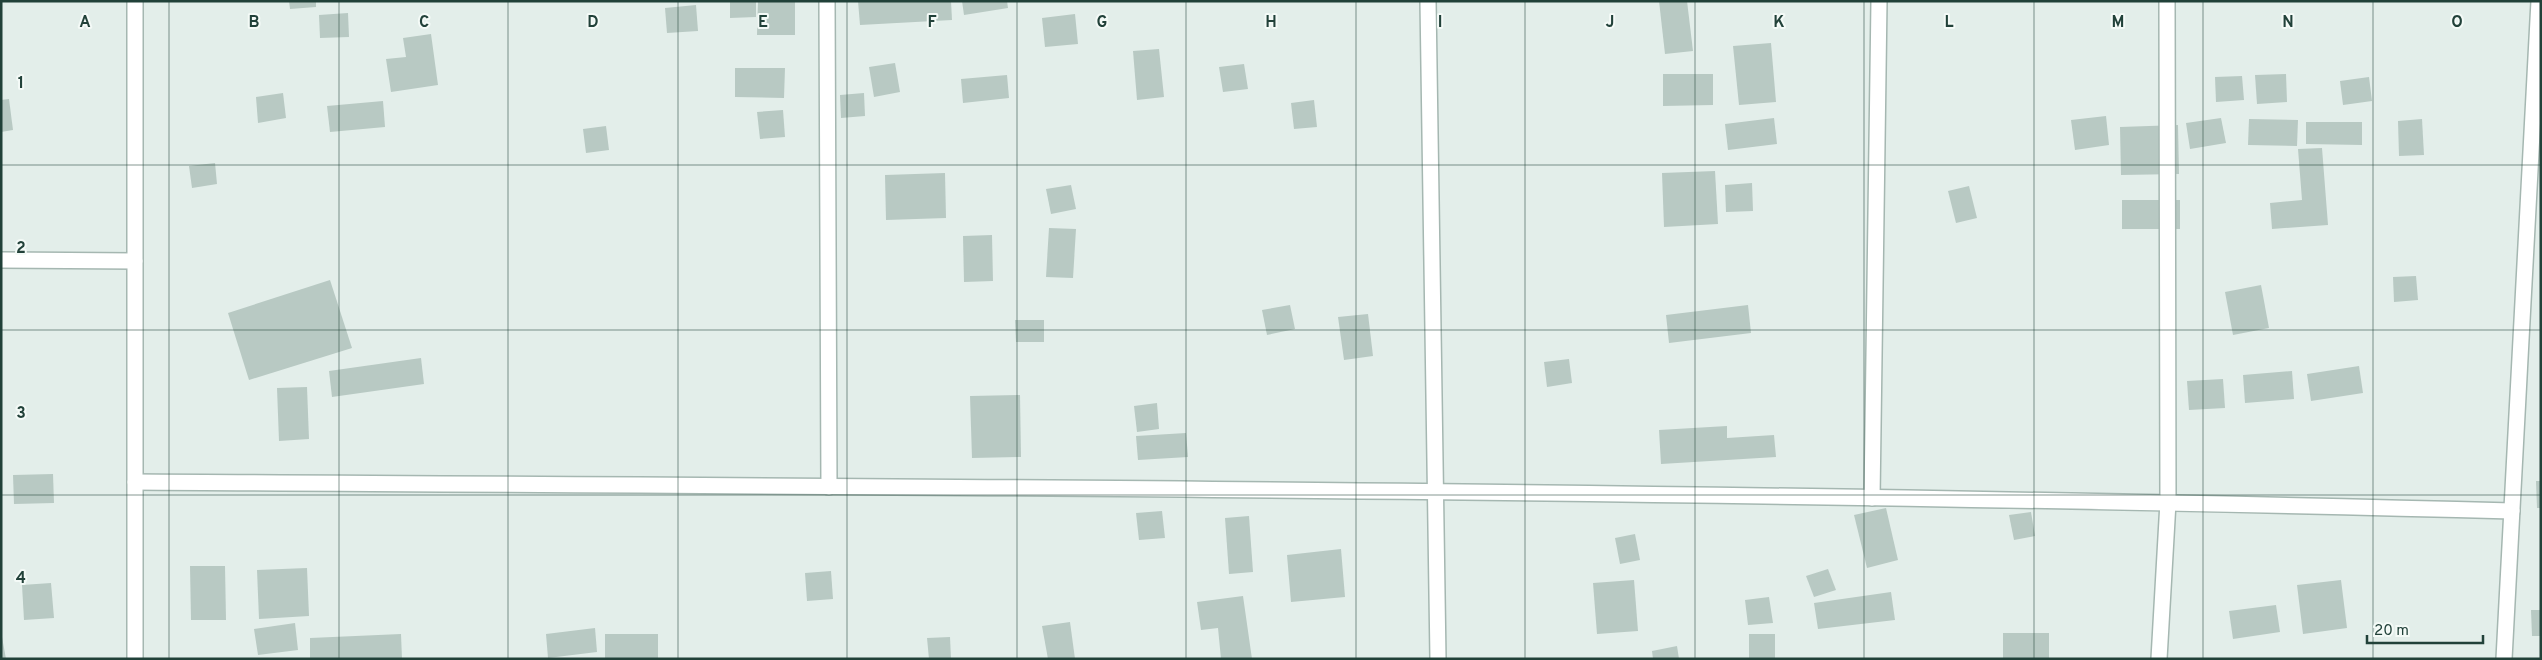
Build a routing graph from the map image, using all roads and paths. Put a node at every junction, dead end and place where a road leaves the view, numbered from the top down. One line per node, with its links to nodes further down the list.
1 (135, 1): 8 (street)
2 (827, 1): 10 (street)
3 (1428, 1): 11 (street)
4 (1879, 1): 12 (street)
5 (2167, 1): 13 (street)
6 (2539, 1): 14 (street)
7 (1, 260): 8 (street)
8 (135, 261): 9 (street)
9 (135, 482): 10 (street); 15 (street)
10 (829, 487): 11 (street)
11 (1436, 491): 12 (street); 16 (street)
12 (1872, 498): 13 (street)
13 (2168, 502): 14 (street); 17 (street)
14 (2512, 511): 18 (street)
15 (136, 659)
16 (1438, 659)
17 (2159, 659)
18 (2504, 659)

